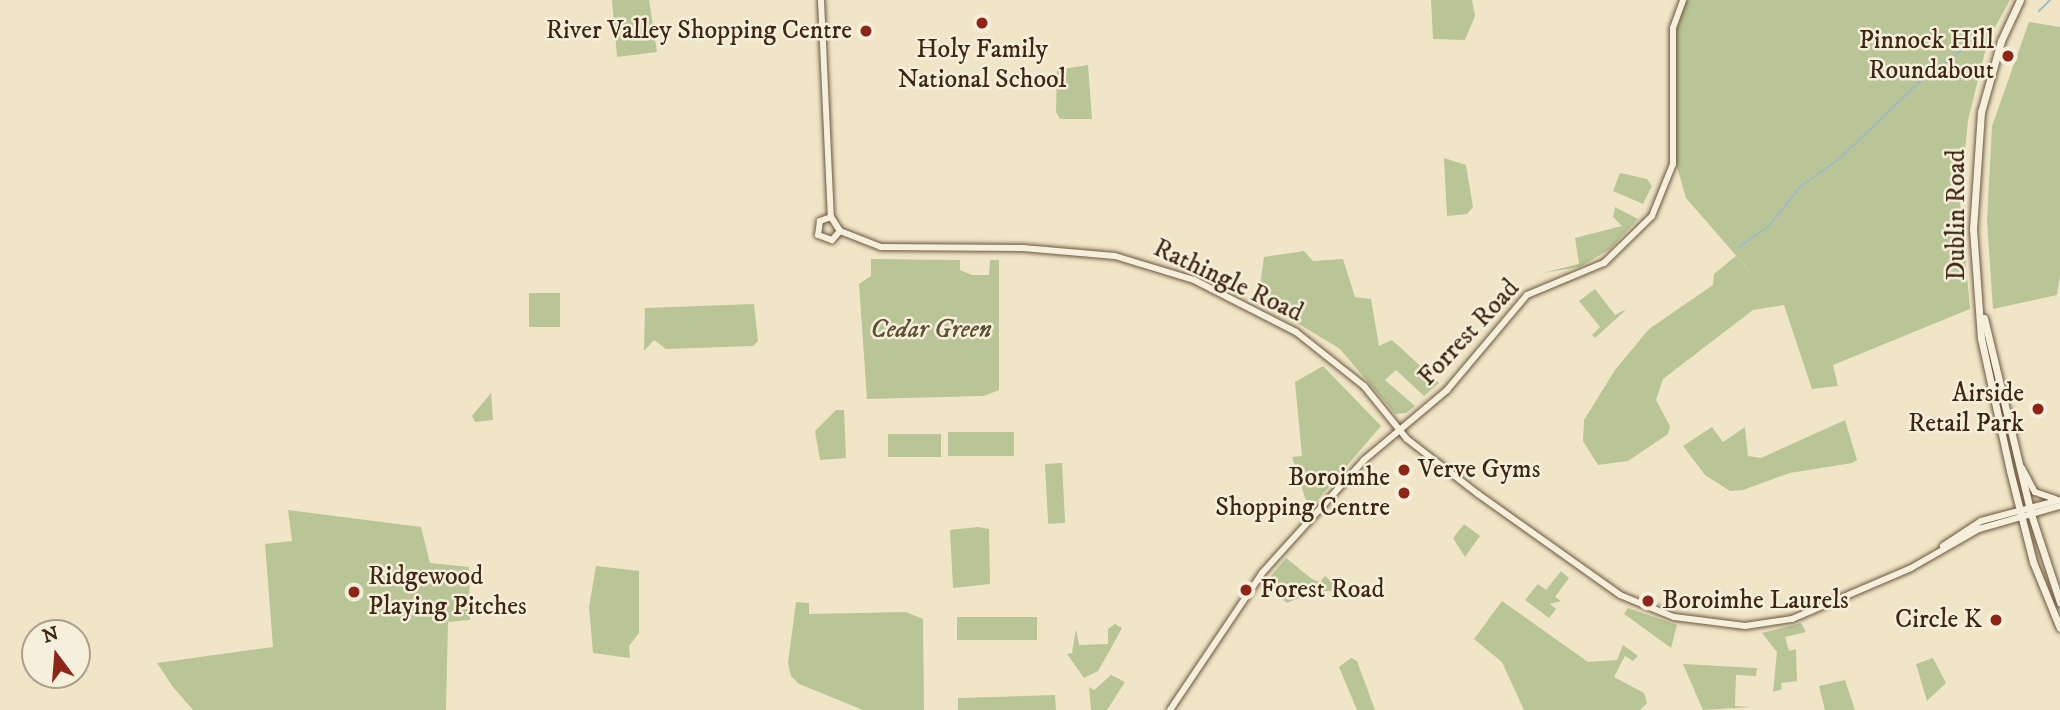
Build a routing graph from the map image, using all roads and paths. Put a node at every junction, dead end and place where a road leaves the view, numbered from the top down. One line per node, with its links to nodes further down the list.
1 (821, 0): 4 (street)
2 (1684, 0): 7 (street, Forrest Road)
3 (2020, 0): 6 (main road, Dublin Road)
4 (831, 217): 5 (street); 5 (street, Rathingle Road)
5 (840, 231): 7 (street, Rathingle Road)
6 (1981, 310): 8 (main road, Dublin Road); 12 (main road, Dublin Road)
7 (1396, 429): 12 (street, Rathingle Road); 15 (street, Forrest Road)
8 (2021, 467): 9 (street); 11 (main road, Dublin Road)
9 (2060, 499): 11 (street)
10 (2060, 506): 11 (street)
11 (2031, 511): 12 (street, Rathingle Road); 13 (main road, Dublin Road)
12 (2020, 513): 14 (main road, Dublin Road)
13 (2060, 602)
14 (2060, 628)
15 (1170, 710)

